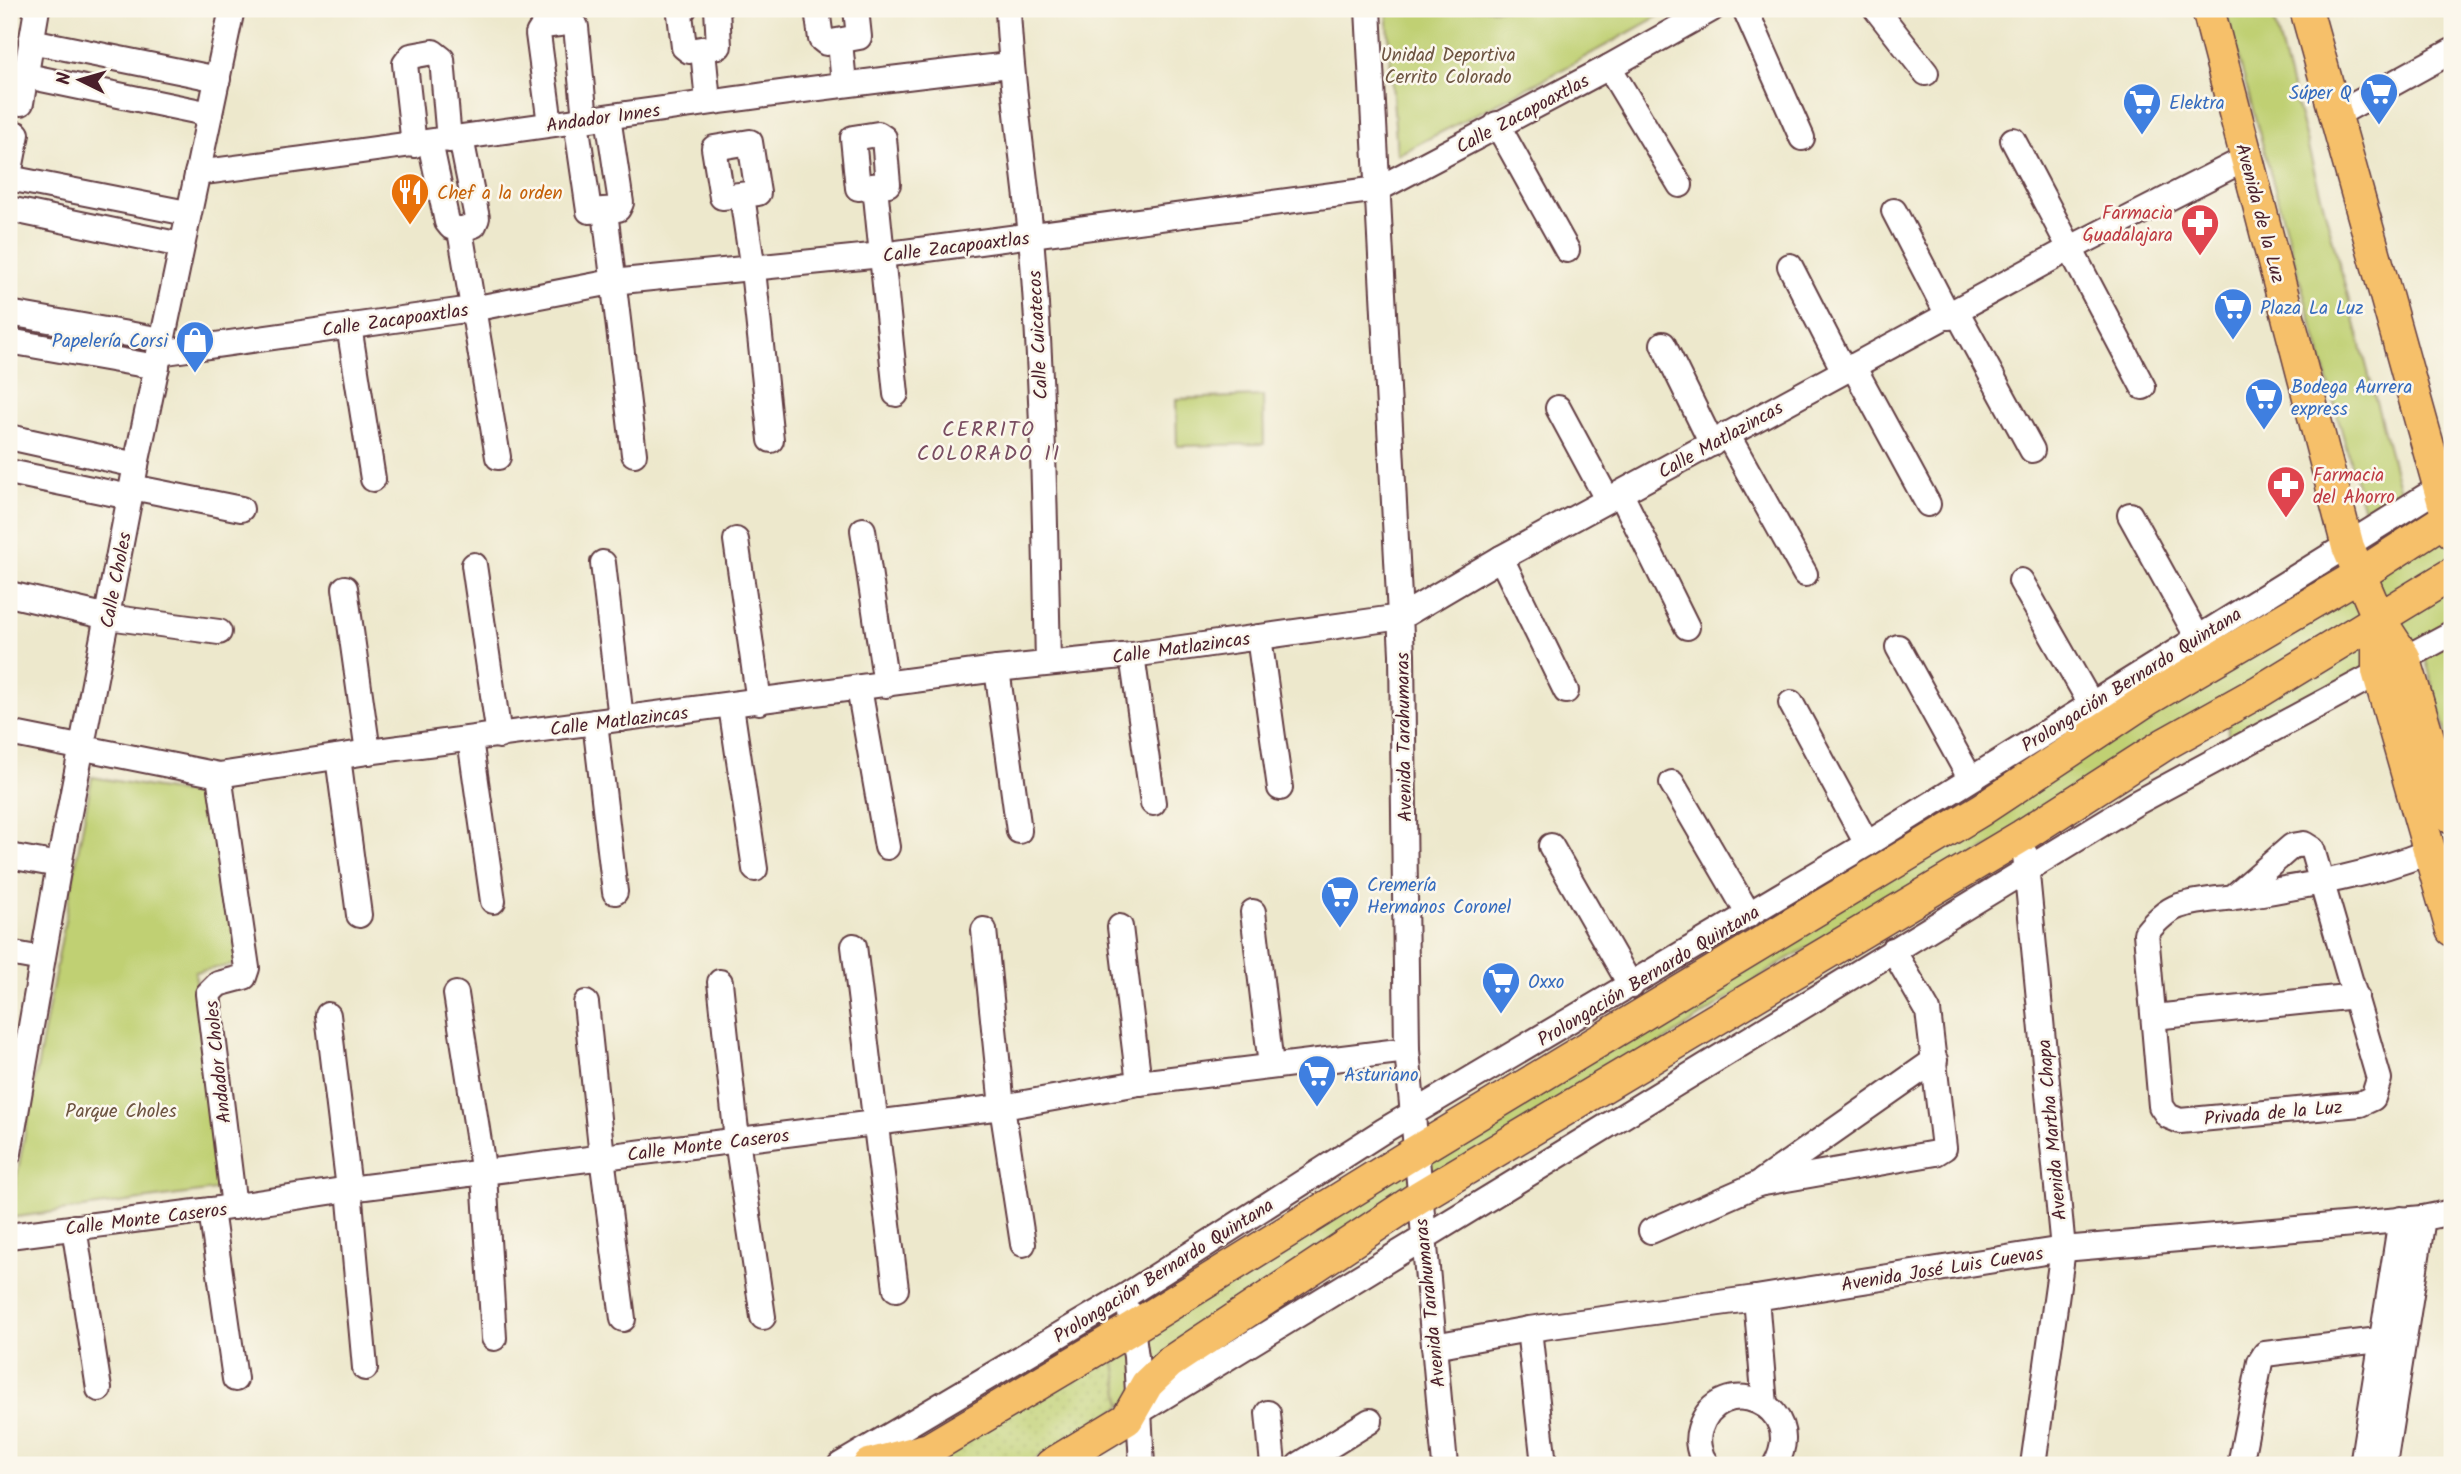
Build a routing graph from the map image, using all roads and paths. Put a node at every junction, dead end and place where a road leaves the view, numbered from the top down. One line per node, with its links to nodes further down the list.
1 (37, 9): 14 (street)
2 (232, 9): 22 (street, Calle Choles)
3 (684, 9): 16 (street)
4 (717, 9): 16 (street)
5 (817, 9): 15 (street)
6 (856, 9): 15 (street)
7 (1008, 9): 18 (street, Calle Cuicatecos)
8 (1368, 9): 40 (street, Avenida Tarahumaras)
9 (1712, 9): 19 (street, Calle Zacapoaxtlas)
10 (1745, 9): 32 (street)
11 (1876, 9): 20 (street)
12 (2208, 9): 35 (main road, Avenida de la Luz)
13 (2306, 9): 27 (main road)
14 (31, 41): 21 (street); 22 (street)
15 (840, 42): 23 (street)
16 (703, 50): 24 (street)
17 (2452, 51): 27 (street)
18 (1010, 65): 23 (street, Andador Innes); 46 (street, Calle Cuicatecos)
19 (1609, 67): 30 (street, Calle Zacapoaxtlas); 38 (street)
20 (1926, 73)
21 (27, 76): 25 (street); 26 (street)
22 (218, 79): 26 (street, Calle Choles)
23 (844, 83): 24 (street, Andador Innes)
24 (708, 102): 28 (street, Andador Innes)
25 (21, 103)
26 (210, 114): 36 (street, Calle Choles)
27 (2336, 115): 76 (main road)
28 (590, 119): 29 (street, Andador Innes); 29 (street); 43 (street); 43 (street)
29 (550, 124): 34 (street, Andador Innes)
30 (1497, 124): 40 (street, Calle Zacapoaxtlas); 49 (street)
31 (17, 134): 37 (street)
32 (1802, 138)
33 (2013, 140): 48 (street)
34 (439, 141): 36 (street, Andador Innes); 54 (street)
35 (2247, 159): 48 (street, Calle Matlazincas); 82 (main road, Avenida de la Luz)
36 (197, 173): 45 (street, Calle Choles)
37 (9, 176): 45 (street)
38 (1679, 185)
39 (875, 186): 50 (street)
40 (1378, 189): 46 (street, Calle Zacapoaxtlas); 91 (street, Avenida Tarahumaras)
41 (741, 196): 52 (street)
42 (9, 209): 47 (street)
43 (605, 211): 53 (street)
44 (1894, 211): 56 (street)
45 (187, 214): 47 (street, Calle Choles)
46 (1031, 236): 50 (street, Calle Zacapoaxtlas); 100 (street, Calle Cuicatecos)
47 (181, 245): 60 (street, Calle Choles)
48 (2069, 249): 56 (street, Calle Matlazincas); 62 (street)
49 (1567, 250)
50 (882, 255): 52 (street, Calle Zacapoaxtlas); 63 (street)
51 (1790, 266): 61 (street)
52 (754, 270): 53 (street, Calle Zacapoaxtlas); 67 (street)
53 (611, 282): 54 (street, Calle Zacapoaxtlas); 69 (street)
54 (472, 309): 57 (street, Calle Zacapoaxtlas); 70 (street)
55 (9, 313): 60 (street)
56 (1953, 315): 61 (street, Calle Matlazincas); 68 (street)
57 (349, 326): 60 (street, Calle Zacapoaxtlas); 72 (street)
58 (9, 341): 60 (street)
59 (1663, 344): 66 (street)
60 (159, 353): 73 (street, Calle Choles)
61 (1848, 369): 66 (street, Calle Matlazincas); 75 (street)
62 (2143, 387)
63 (896, 394)
64 (1558, 408): 74 (street)
65 (9, 438): 73 (street)
66 (1720, 439): 74 (street, Calle Matlazincas); 85 (street)
67 (771, 440)
68 (2032, 450)
69 (634, 454)
70 (498, 457)
71 (9, 472): 73 (street)
72 (373, 479)
73 (133, 483): 77 (street); 90 (street, Calle Choles)
74 (1614, 497): 81 (street, Calle Matlazincas); 93 (street)
75 (1928, 504)
76 (2449, 507): 82 (main road, Prolongación Bernardo Quintana)
77 (241, 509)
78 (2130, 515): 97 (street)
79 (863, 530): 103 (street)
80 (736, 540): 106 (street)
81 (1500, 558): 91 (street, Calle Matlazincas); 105 (street)
82 (2355, 560): 92 (main road, Avenida de la Luz); 97 (street, Prolongación Bernardo Quintana); 164 (main road, Prolongación Bernardo Quintana)
83 (603, 563): 110 (street)
84 (474, 565): 113 (street)
85 (1805, 573)
86 (2452, 574): 92 (main road)
87 (2021, 581): 108 (street)
88 (345, 588): 116 (street)
89 (9, 594): 90 (street)
90 (108, 617): 94 (street); 115 (street, Calle Choles)
91 (1401, 617): 96 (street, Calle Matlazincas); 155 (street, Avenida Tarahumaras)
92 (2378, 617): 101 (main road, Avenida de la Luz); 125 (main road)
93 (1687, 627)
94 (219, 632)
95 (2452, 632): 101 (street)
96 (1259, 637): 99 (street, Calle Matlazincas); 121 (street)
97 (2199, 638): 108 (street, Prolongación Bernardo Quintana)
98 (1898, 647): 119 (street)
99 (1132, 655): 100 (street, Calle Matlazincas); 122 (street)
100 (1048, 663): 102 (street, Calle Matlazincas)
101 (2391, 664): 123 (main road, Avenida de la Luz); 129 (main road, Avenida de la Luz); 133 (street)
102 (997, 669): 103 (street, Calle Matlazincas); 124 (street)
103 (886, 685): 104 (street, Calle Matlazincas)
104 (859, 688): 106 (street, Calle Matlazincas); 127 (street)
105 (1566, 691)
106 (759, 702): 109 (street, Calle Matlazincas)
107 (1791, 703): 126 (street)
108 (2091, 704): 119 (street, Prolongación Bernardo Quintana)
109 (731, 706): 110 (street, Calle Matlazincas); 132 (street)
110 (621, 719): 111 (street, Calle Matlazincas)
111 (595, 723): 113 (street, Calle Matlazincas); 135 (street)
112 (9, 733): 115 (street, Calle Matlazincas)
113 (499, 736): 114 (street, Calle Matlazincas)
114 (470, 739): 116 (street, Calle Matlazincas); 137 (street)
115 (82, 748): 118 (street, Calle Matlazincas); 131 (street, Calle Choles)
116 (369, 752): 117 (street, Calle Matlazincas)
117 (338, 757): 118 (street, Calle Matlazincas); 139 (street)
118 (219, 775): 171 (street, Andador Choles)
119 (1970, 778): 126 (street, Prolongación Bernardo Quintana)
120 (1672, 783): 140 (street)
121 (1280, 788)
122 (1153, 803)
123 (2452, 818)
124 (1019, 831)
125 (2022, 836): 133 (street, Avenida Martha Chapa); 170 (main road)
126 (1867, 844): 140 (street, Prolongación Bernardo Quintana)
127 (887, 846)
128 (1551, 846): 149 (street)
129 (2428, 852): 134 (street, Privada de la Luz); 143 (main road, Avenida de la Luz)
130 (9, 856): 131 (street)
131 (59, 865): 147 (street, Calle Choles)
132 (755, 869)
133 (2026, 869): 145 (street); 179 (street, Avenida Martha Chapa)
134 (2324, 883): 136 (street, Privada de la Luz); 136 (street, Privada de la Luz); 151 (street, Privada de la Luz)
135 (615, 892)
136 (2232, 898): 154 (street, Privada de la Luz)
137 (493, 901)
138 (1253, 912): 158 (street)
139 (359, 915)
140 (1749, 915): 149 (street, Prolongación Bernardo Quintana)
141 (1120, 927): 159 (street)
142 (984, 930): 160 (street)
143 (2452, 930)
144 (854, 946): 162 (street)
145 (1893, 950): 157 (street); 177 (street)
146 (9, 953): 147 (street)
147 (42, 959): 156 (street, Calle Choles)
148 (720, 982): 163 (street)
149 (1631, 986): 161 (street, Prolongación Bernardo Quintana)
150 (456, 994): 167 (street)
151 (2356, 996): 154 (street); 154 (street, Privada de la Luz)
152 (586, 1003): 166 (street)
153 (328, 1015): 169 (street)
154 (2154, 1017)
155 (1407, 1050): 158 (street, Calle Monte Caseros); 161 (street, Avenida Tarahumaras)
156 (16, 1060): 165 (street, Calle Choles)
157 (1935, 1060): 168 (street); 168 (street)
158 (1271, 1066): 159 (street, Calle Monte Caseros)
159 (1139, 1083): 160 (street, Calle Monte Caseros)
160 (1002, 1107): 162 (street, Calle Monte Caseros); 178 (street)
161 (1414, 1114): 164 (street, Avenida Tarahumaras); 181 (street, Prolongación Bernardo Quintana)
162 (874, 1123): 163 (street, Calle Monte Caseros); 180 (street)
163 (737, 1140): 166 (street, Calle Monte Caseros); 183 (street)
164 (1415, 1152): 170 (street, Avenida Tarahumaras); 185 (main road, Prolongación Bernardo Quintana)
165 (9, 1153)
166 (602, 1157): 167 (street, Calle Monte Caseros); 184 (street)
167 (484, 1174): 169 (street, Calle Monte Caseros); 187 (street)
168 (1758, 1184): 175 (street)
169 (349, 1189): 171 (street, Calle Monte Caseros); 190 (street)
170 (1419, 1197): 177 (street, Avenida Tarahumaras); 194 (main road)
171 (223, 1208): 174 (street, Calle Monte Caseros); 191 (street)
172 (2452, 1212): 173 (street, Avenida José Luis Cuevas)
173 (2412, 1218): 179 (street, Avenida José Luis Cuevas); 188 (street)
174 (74, 1227): 176 (street, Calle Monte Caseros); 192 (street)
175 (1651, 1231)
176 (9, 1236)
177 (1422, 1237): 189 (street, Avenida Tarahumaras); 194 (street)
178 (1023, 1244)
179 (2063, 1249): 182 (street, Avenida José Luis Cuevas); 207 (street, Avenida Martha Chapa)
180 (896, 1289)
181 (1127, 1295): 185 (street); 197 (street, Prolongación Bernardo Quintana)
182 (1756, 1298): 186 (street, Avenida José Luis Cuevas); 193 (street)
183 (763, 1317)
184 (623, 1320)
185 (1132, 1328): 194 (street); 198 (main road, Prolongación Bernardo Quintana)
186 (1529, 1329): 189 (street, Avenida José Luis Cuevas); 204 (street)
187 (494, 1338)
188 (2393, 1338): 208 (street); 209 (street); 210 (street)
189 (1434, 1346): 203 (street, Avenida Tarahumaras)
190 (365, 1368)
191 (235, 1379)
192 (99, 1389)
193 (1765, 1405): 205 (street); 206 (street)
194 (1135, 1409): 199 (main road); 200 (street)
195 (1268, 1413): 201 (street)
196 (1370, 1421): 202 (street)
197 (840, 1465)
198 (869, 1465)
199 (1051, 1465)
200 (1142, 1465)
201 (1273, 1465)
202 (1299, 1465)
203 (1445, 1465)
204 (1544, 1465)
205 (1707, 1465)
206 (1775, 1465)
207 (2034, 1465)
208 (2239, 1465)
209 (2362, 1465)
210 (2384, 1465)

